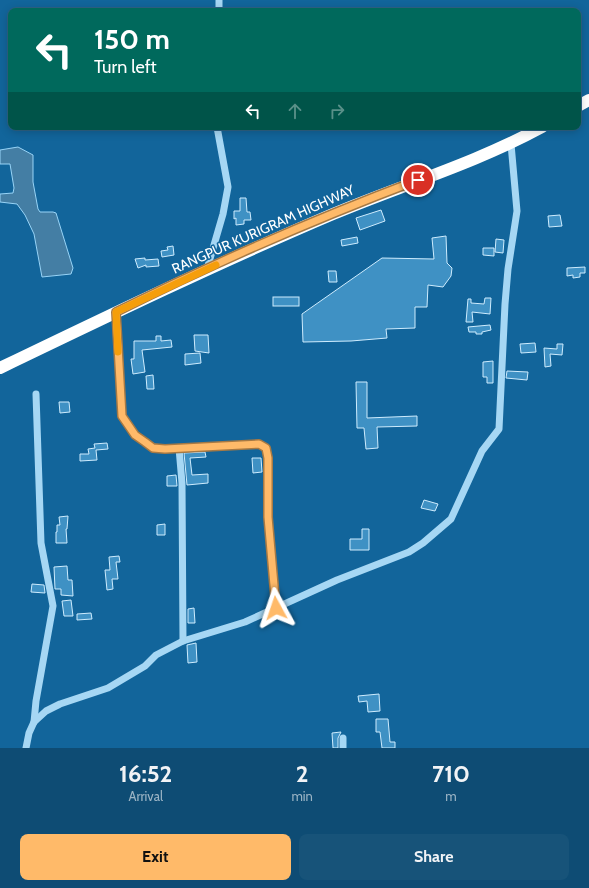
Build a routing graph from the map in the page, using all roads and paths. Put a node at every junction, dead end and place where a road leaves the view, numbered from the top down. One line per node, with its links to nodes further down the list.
1 (218, 130): 4 (street)
2 (537, 130): 3 (highway, RANGPUR KURIGRAM HIGHWAY)
3 (511, 144): 4 (highway, RANGPUR KURIGRAM HIGHWAY); 9 (street)
4 (206, 269): 5 (highway, RANGPUR KURIGRAM HIGHWAY)
5 (116, 312): 6 (highway, RANGPUR KURIGRAM HIGHWAY); 8 (street)
6 (0, 368)
7 (36, 394): 11 (street)
8 (179, 448): 9 (street); 10 (street)
9 (276, 608): 10 (street)
10 (183, 640): 11 (street)
11 (34, 722): 13 (street)
12 (343, 738): 14 (street)
13 (26, 748)
14 (343, 748)

